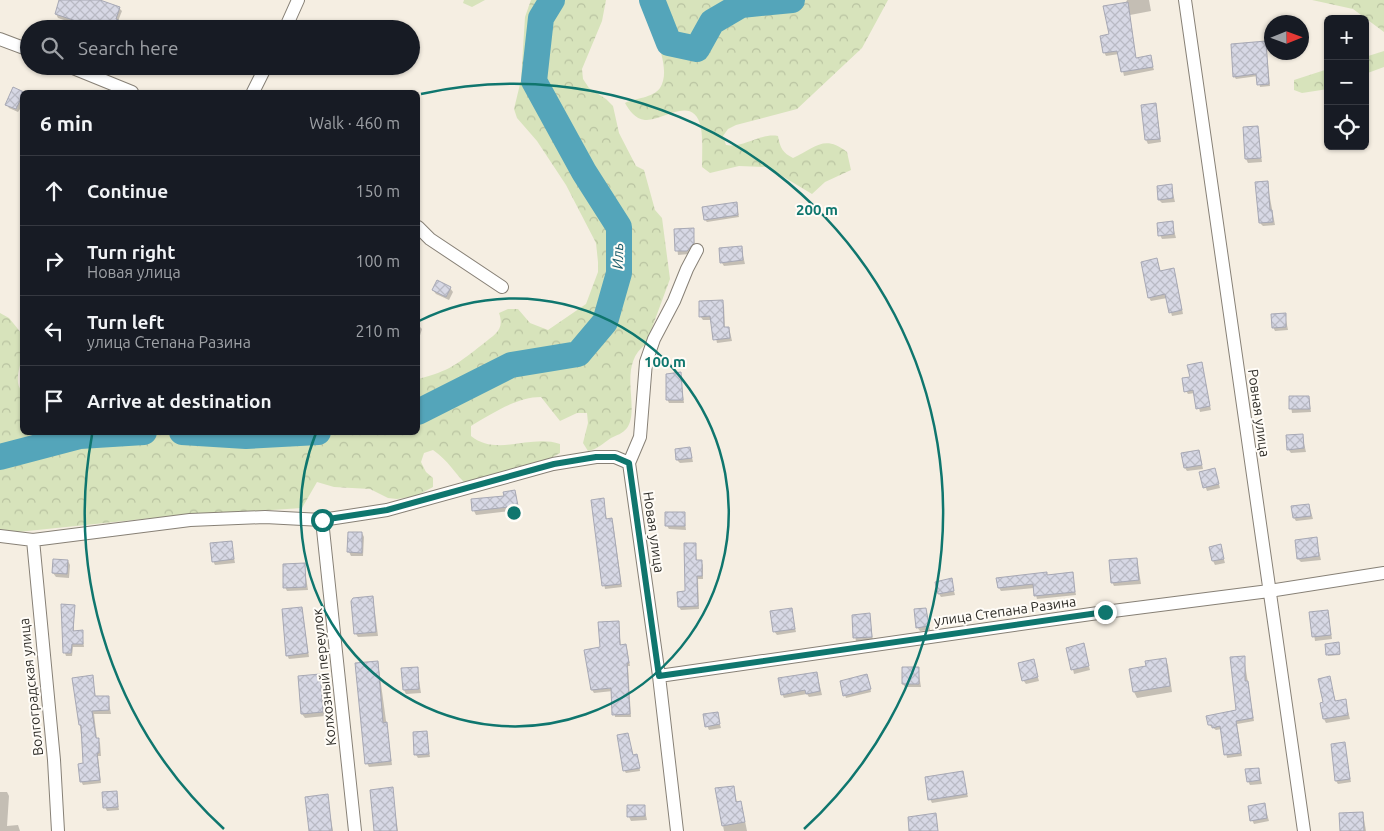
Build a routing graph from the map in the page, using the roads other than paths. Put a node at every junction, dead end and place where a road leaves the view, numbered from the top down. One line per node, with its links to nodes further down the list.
1 (298, 0): 3 (street)
2 (1184, 0): 18 (street, Ровная улица)
3 (289, 20)
4 (0, 39): 5 (street)
5 (20, 47)
6 (90, 75): 8 (street)
7 (262, 75): 9 (street)
8 (127, 90)
9 (254, 90)
10 (420, 229): 12 (street)
11 (697, 250): 13 (street)
12 (502, 287)
13 (629, 463): 14 (street); 19 (street, Новая улица)
14 (322, 520): 16 (street); 21 (street, Колхозный переулок)
15 (0, 536): 16 (street)
16 (33, 540): 20 (street, Волгоградская улица)
17 (1384, 573): 18 (street, улица Степана Разина)
18 (1269, 591): 19 (street, улица Степана Разина); 23 (street, Ровная улица)
19 (659, 676): 22 (street, Новая улица)
20 (58, 831)
21 (355, 831)
22 (677, 831)
23 (1304, 831)

